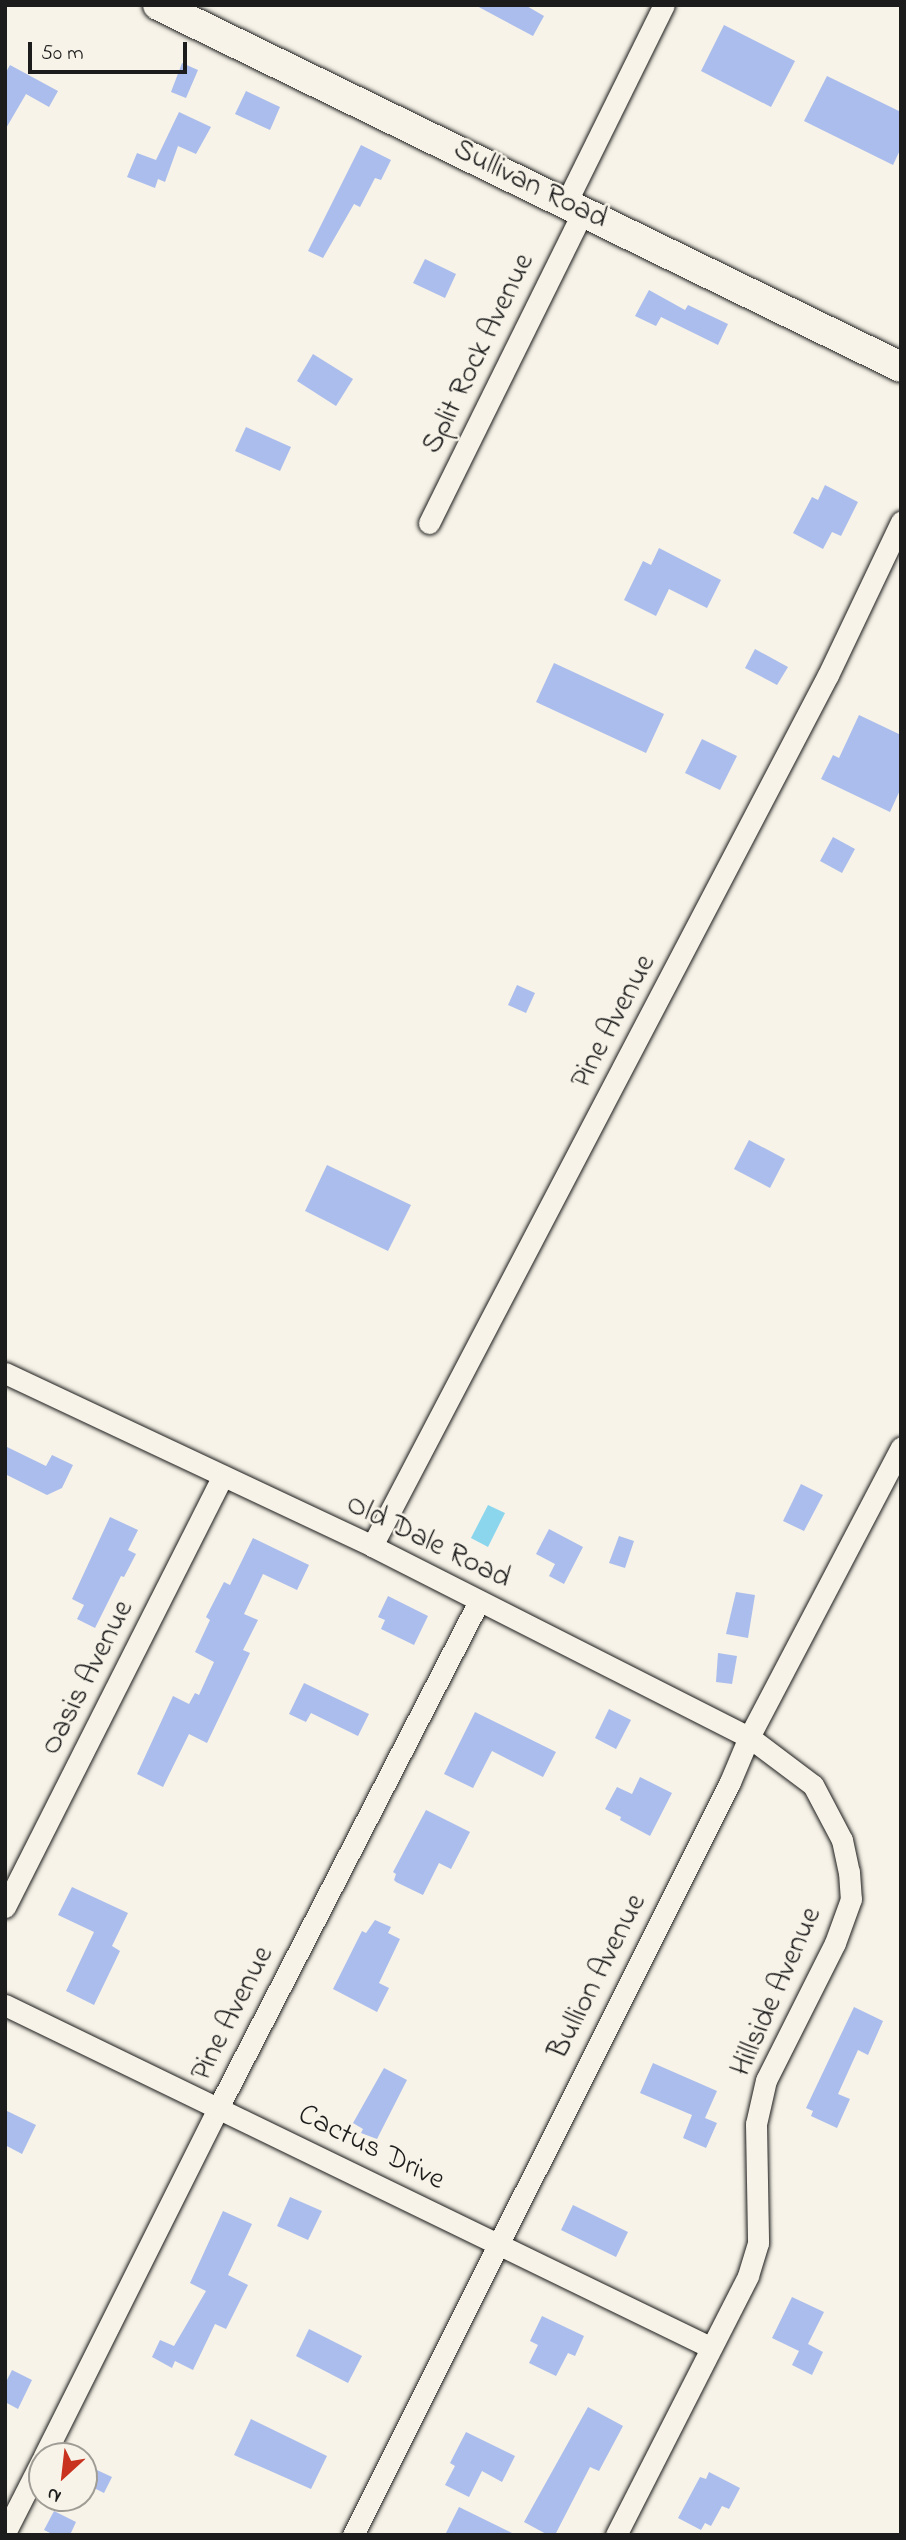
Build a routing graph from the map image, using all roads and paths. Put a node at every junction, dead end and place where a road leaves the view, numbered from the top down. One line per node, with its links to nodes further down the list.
1 (158, 5): 3 (street, Sullivan Road)
2 (664, 5): 3 (street, Split Rock Avenue)
3 (575, 207): 4 (street, Sullivan Road); 6 (street, Split Rock Avenue)
4 (901, 367)
5 (901, 522): 10 (street, Pine Avenue)
6 (429, 523)
7 (5, 1373): 9 (street, Old Dale Road)
8 (901, 1448): 12 (street, Bullion Avenue)
9 (223, 1476): 10 (street, Old Dale Road); 14 (street, Oasis Avenue)
10 (372, 1546): 11 (street, Old Dale Road)
11 (479, 1601): 12 (street, Old Dale Road); 16 (street, Pine Avenue)
12 (748, 1737): 13 (street, Old Dale Road); 17 (street, Bullion Avenue)
13 (813, 1785): 18 (street, Hillside Avenue)
14 (5, 1907)
15 (5, 2005): 16 (street, Cactus Drive)
16 (218, 2108): 17 (street, Cactus Drive); 19 (street, Pine Avenue)
17 (497, 2242): 18 (street, Cactus Drive); 22 (street, Bullion Avenue)
18 (710, 2347): 23 (street, Hillside Avenue)
19 (51, 2442)
20 (28, 2488): 21 (street, Pine Avenue)
21 (5, 2533)
22 (353, 2535)
23 (617, 2535)

